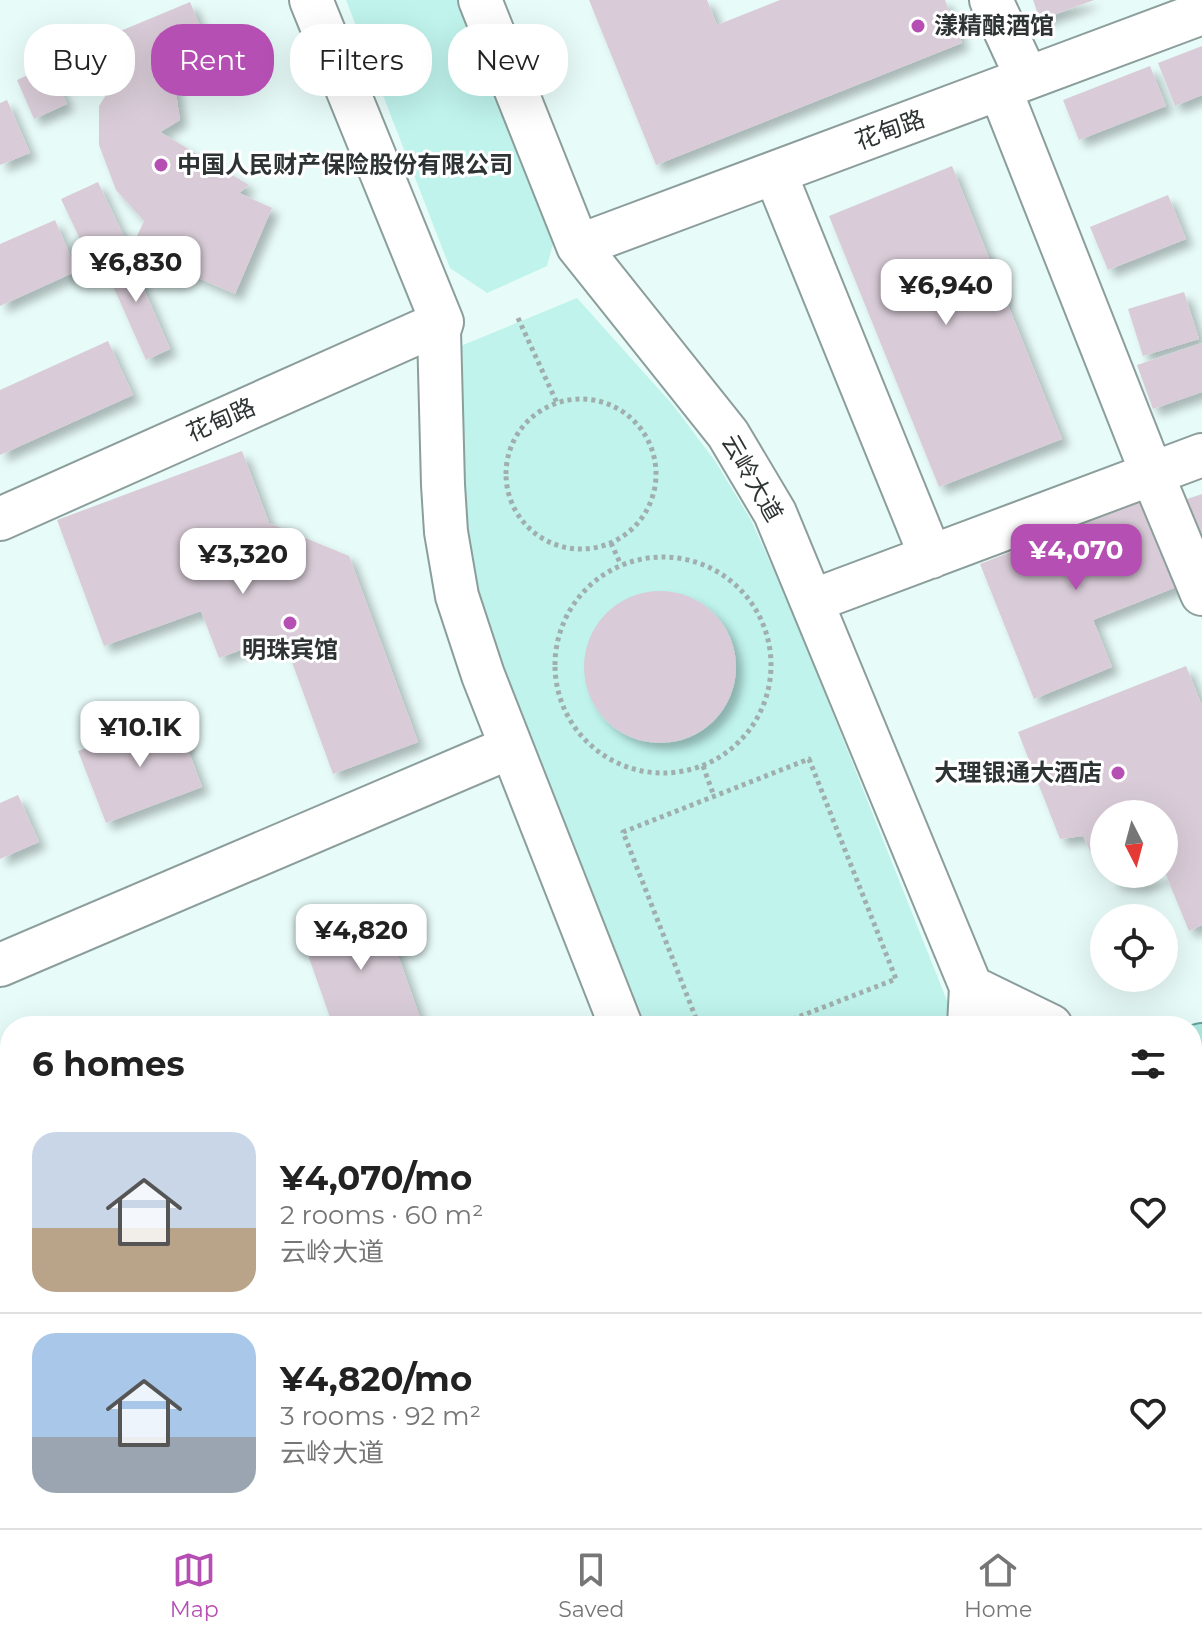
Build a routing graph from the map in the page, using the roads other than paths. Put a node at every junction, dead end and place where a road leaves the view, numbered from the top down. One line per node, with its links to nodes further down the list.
1 (311, 0): 8 (street)
2 (480, 0): 7 (street, 云岭大道)
3 (991, 0): 5 (street)
4 (1202, 13): 5 (street, 花甸路)
5 (1013, 84): 6 (street, 花甸路); 10 (street)
6 (775, 173): 7 (street, 花甸路); 12 (street)
7 (578, 246): 14 (street, 云岭大道)
8 (442, 322): 11 (street, 花甸路); 15 (street)
9 (1202, 455): 10 (street)
10 (1152, 474): 12 (street); 13 (street)
11 (0, 519)
12 (931, 557): 14 (street)
13 (1202, 594)
14 (812, 601): 17 (street, 云岭大道)
15 (511, 747): 16 (street); 18 (street)
16 (0, 965)
17 (970, 1007): 19 (street)
18 (617, 1016)
19 (1008, 1016)

